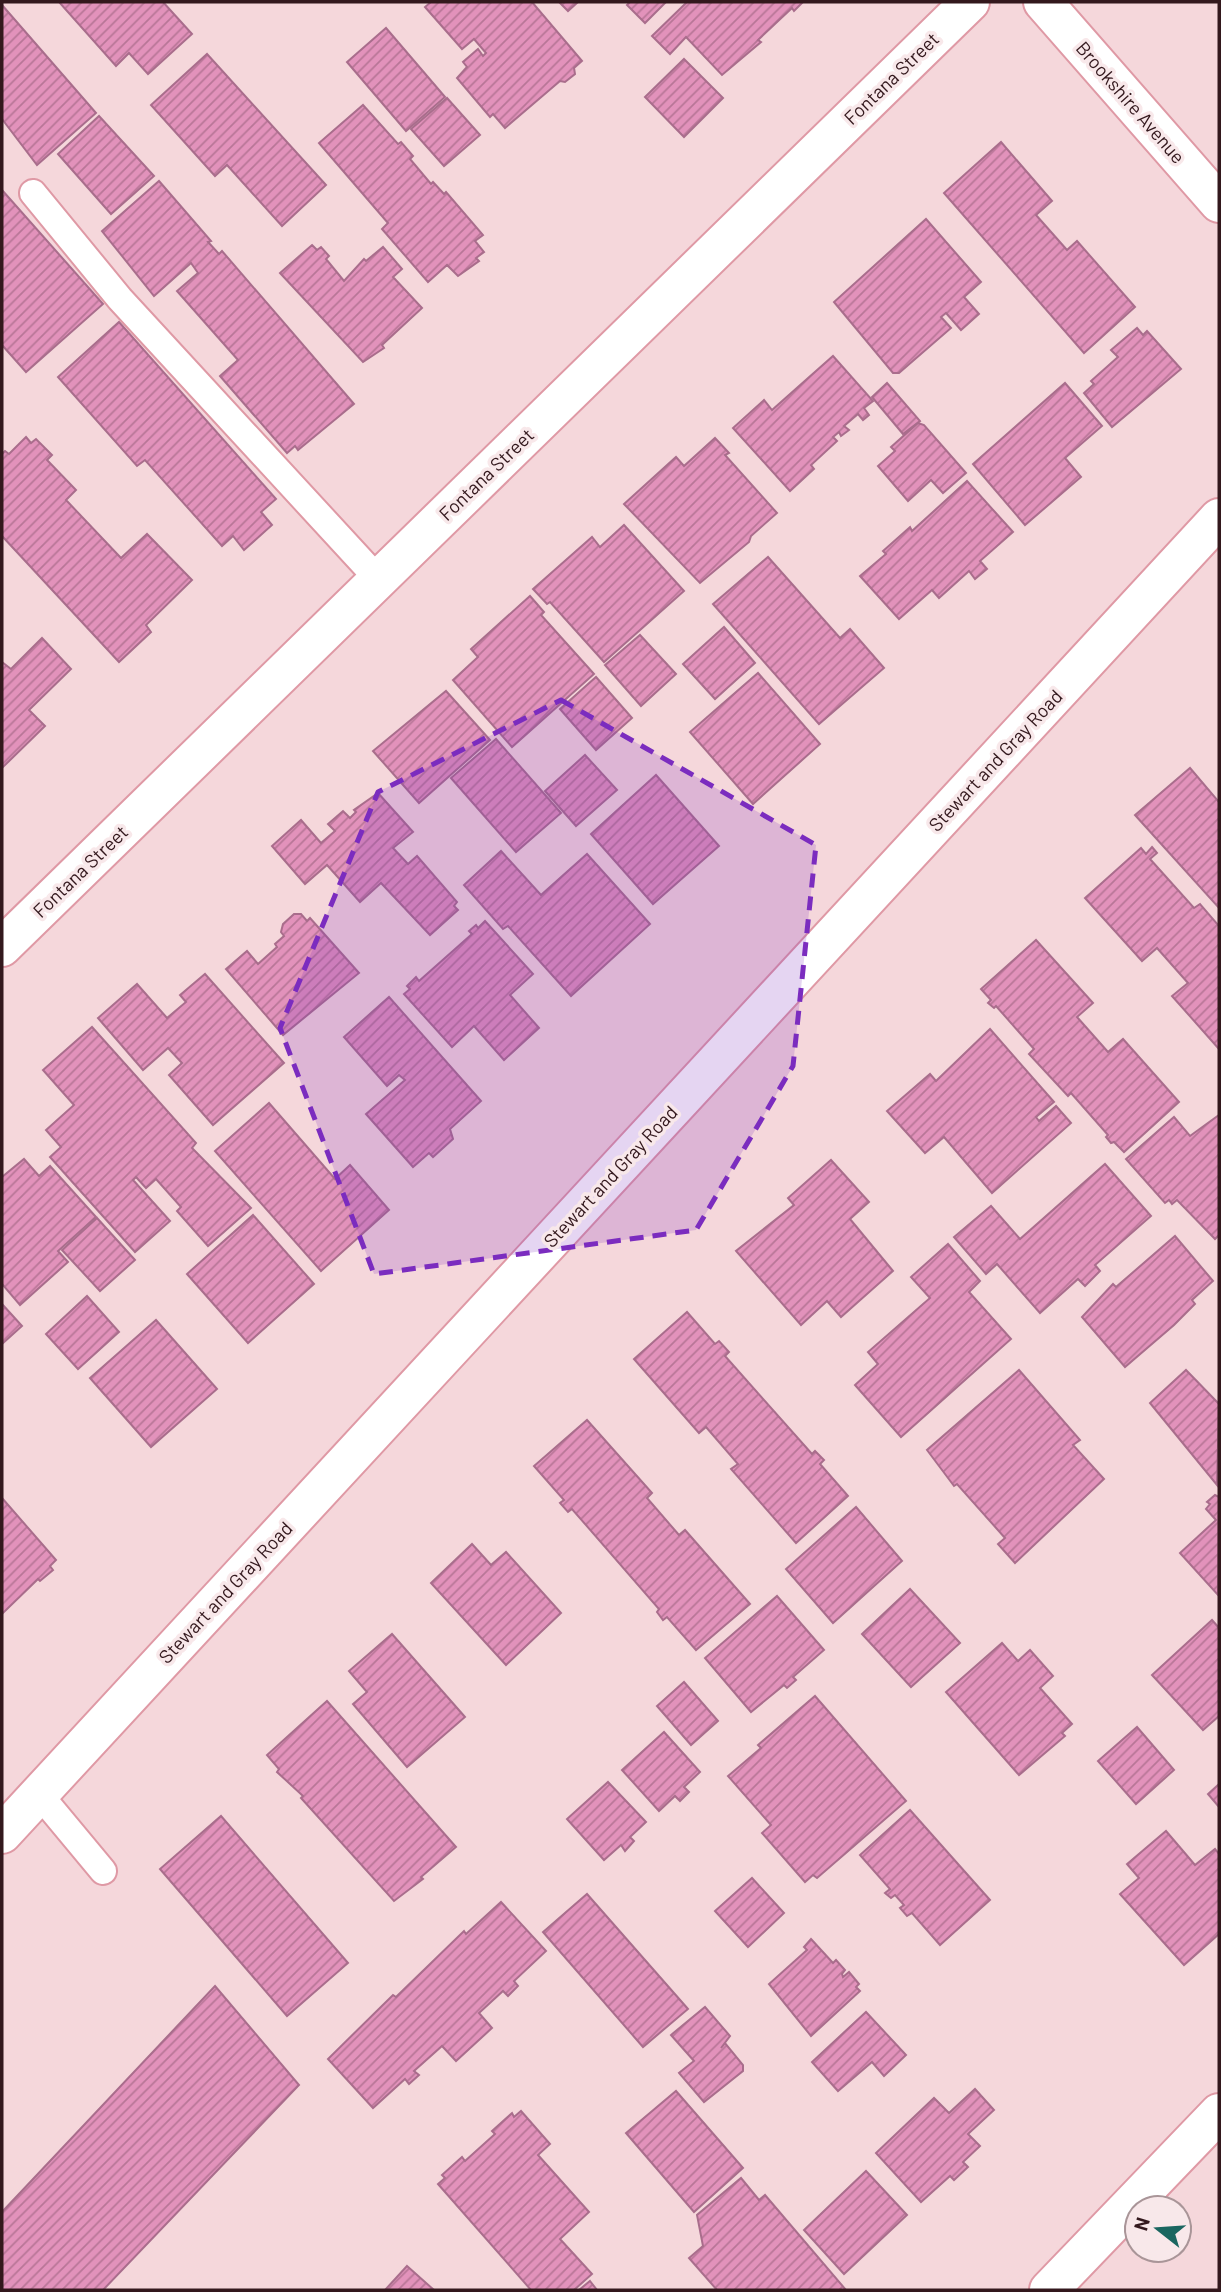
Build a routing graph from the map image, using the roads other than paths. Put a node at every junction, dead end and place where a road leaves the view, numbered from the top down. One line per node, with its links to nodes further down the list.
1 (970, 2): 6 (street, Fontana Street)
2 (1043, 2): 4 (street, Brookshire Avenue)
3 (33, 193): 6 (lane)
4 (1219, 203)
5 (1219, 518): 8 (street, Stewart and Gray Road)
6 (378, 579): 7 (street, Fontana Street)
7 (2, 947)
8 (39, 1794): 9 (street, Stewart and Gray Road); 10 (lane)
9 (2, 1834)
10 (103, 1871)
11 (1219, 2113): 12 (street)
12 (1049, 2290)

